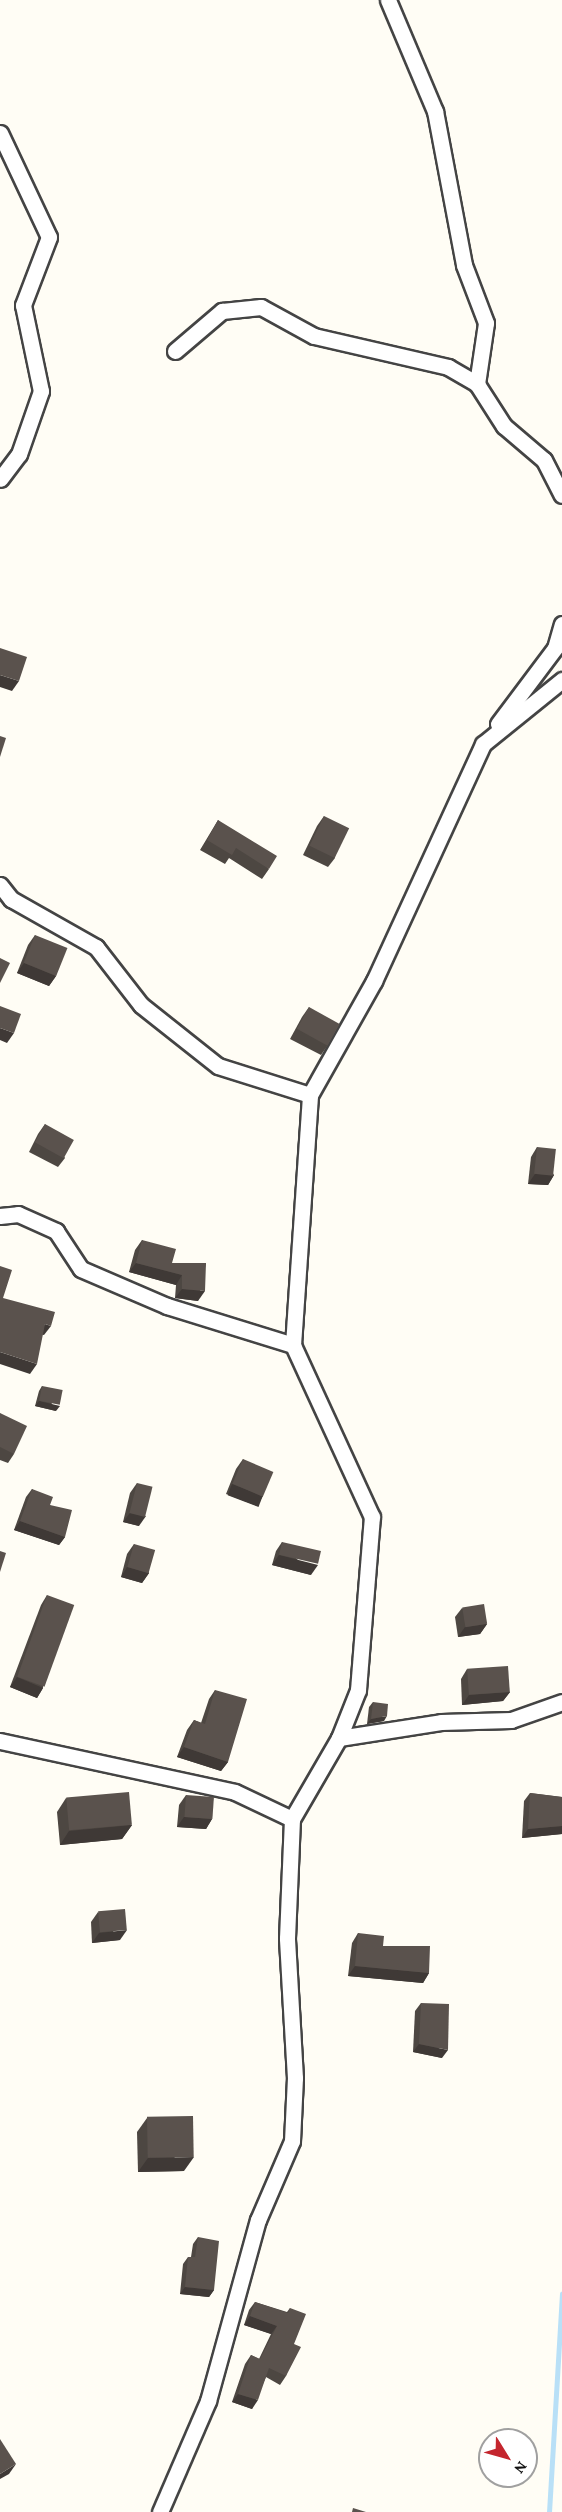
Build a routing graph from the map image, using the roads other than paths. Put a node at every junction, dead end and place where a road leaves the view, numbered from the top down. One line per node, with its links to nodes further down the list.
1 (388, 0): 4 (street)
2 (0, 133): 5 (street)
3 (175, 351): 4 (street)
4 (477, 384): 6 (street)
5 (0, 479)
6 (562, 495)
7 (562, 624): 9 (street)
8 (562, 680): 9 (street)
9 (483, 744): 11 (street)
10 (0, 885): 11 (street)
11 (310, 1095): 13 (street)
12 (0, 1216): 13 (street)
13 (293, 1345): 15 (street)
14 (562, 1702): 15 (street)
15 (339, 1738): 17 (street)
16 (0, 1741): 17 (street)
17 (292, 1819): 18 (street)
18 (160, 2512)

